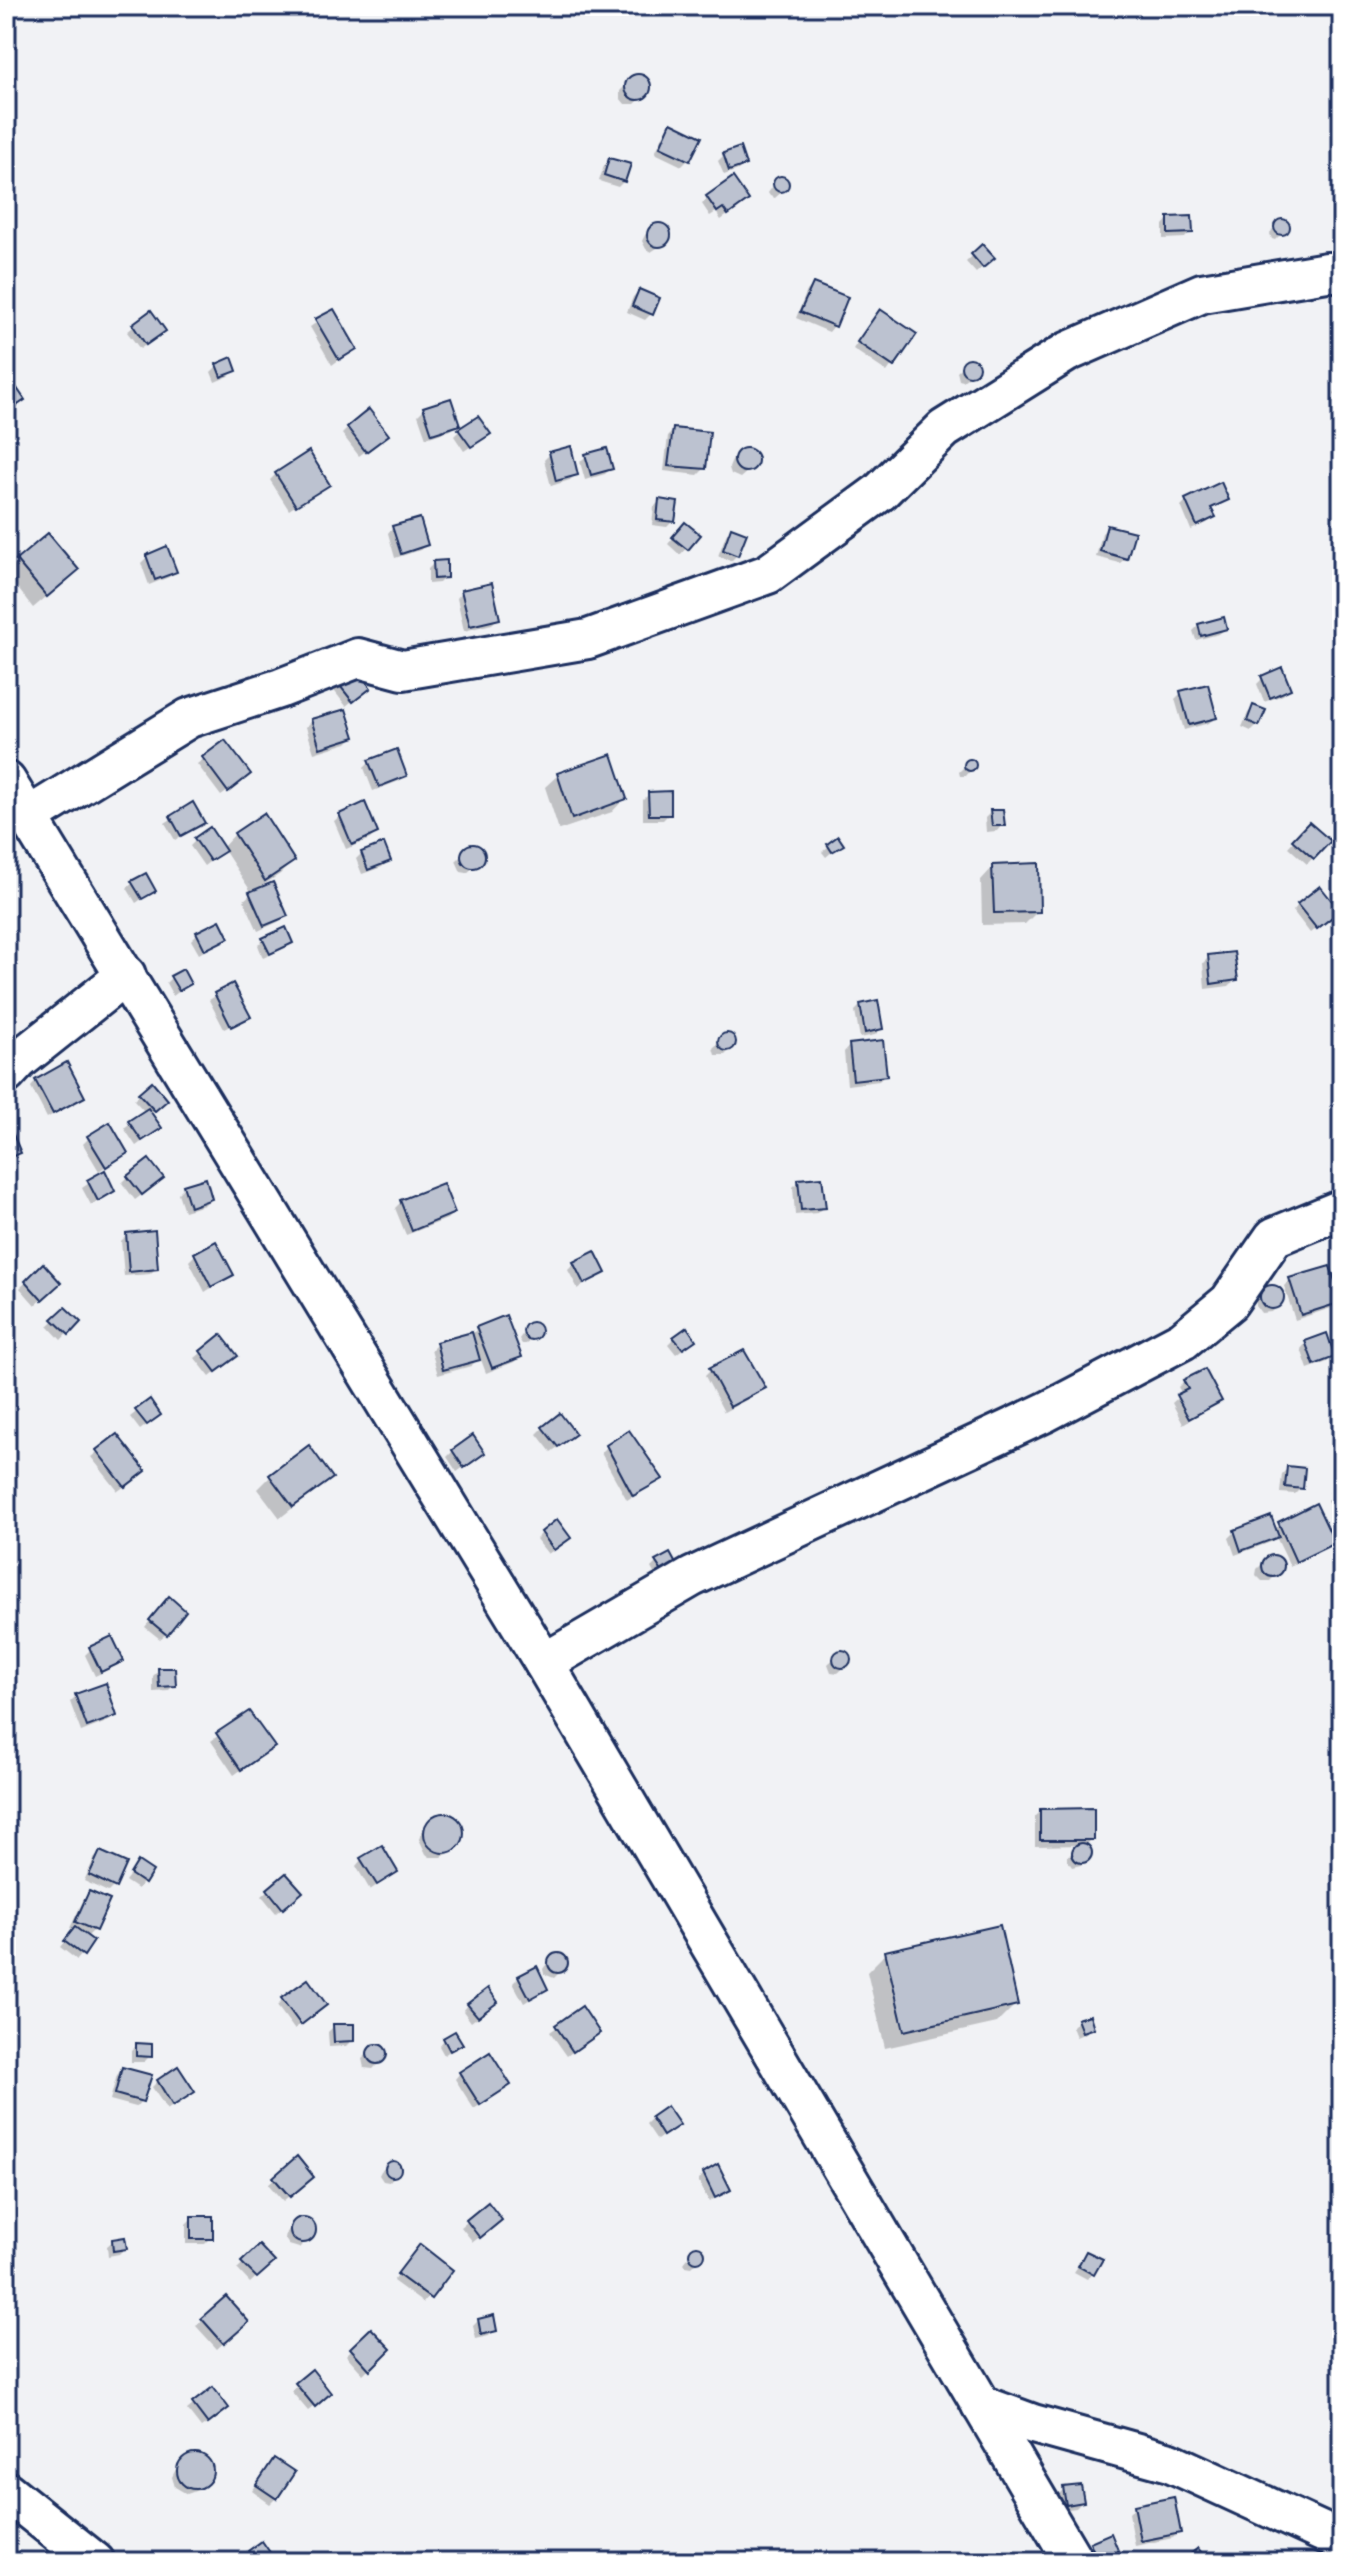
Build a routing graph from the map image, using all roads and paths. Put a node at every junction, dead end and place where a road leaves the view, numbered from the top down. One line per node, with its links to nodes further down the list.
1 (1342, 272): 3 (street)
2 (6, 781): 3 (street)
3 (28, 817): 4 (street)
4 (126, 975): 5 (street); 7 (street)
5 (6, 1074)
6 (1342, 1209): 7 (street)
7 (544, 1663): 8 (street)
8 (981, 2405): 10 (street); 12 (street)
9 (6, 2491): 11 (street)
10 (1342, 2541)
11 (95, 2562)
12 (1074, 2562)

